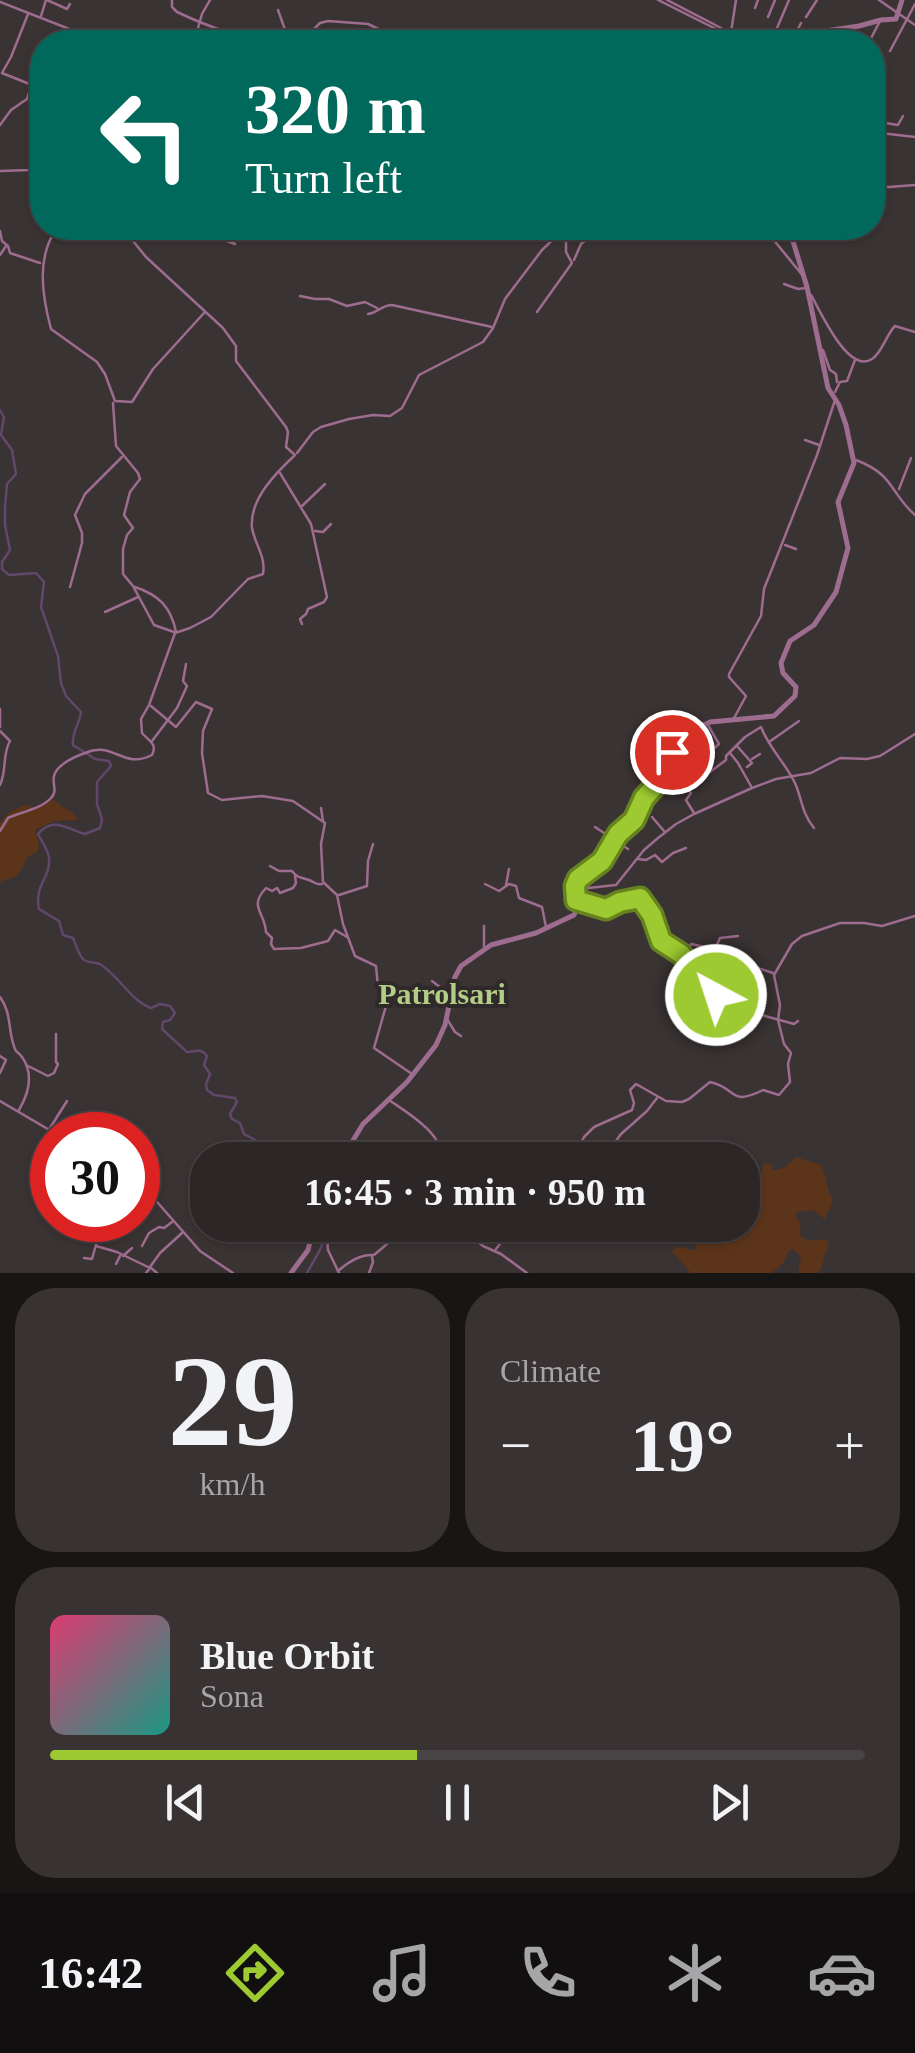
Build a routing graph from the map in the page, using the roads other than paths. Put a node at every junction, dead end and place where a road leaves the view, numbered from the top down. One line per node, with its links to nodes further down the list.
1 (47, 0): 14 (street); 22 (street)
2 (172, 0): 25 (street)
3 (210, 0): 25 (street)
4 (658, 0): 34 (street)
5 (667, 0): 35 (street)
6 (736, 0): 36 (street)
7 (758, 0): 16 (street)
8 (775, 0): 20 (street)
9 (790, 0): 37 (street)
10 (816, 0): 21 (street)
11 (879, 0): 19 (street)
12 (902, 0): 19 (street)
13 (0, 2): 18 (street)
14 (70, 4)
15 (915, 4): 24 (street)
16 (756, 8)
17 (278, 10): 31 (street)
18 (28, 13): 22 (street); 42 (street)
19 (899, 15): 23 (street); 24 (street)
20 (768, 17)
21 (806, 17)
22 (40, 18): 28 (street)
23 (881, 20): 39 (street); 40 (street)
24 (907, 21): 27 (street); 41 (street)
25 (201, 23): 29 (street); 30 (street)
26 (801, 23): 38 (street)
27 (915, 25)
28 (67, 30)
29 (198, 30)
30 (219, 30)
31 (285, 30)
32 (313, 30): 33 (street)
33 (381, 30)
34 (718, 30)
35 (724, 30)
36 (731, 30)
37 (776, 30)
38 (798, 30)
39 (840, 30)
40 (876, 30)
41 (890, 51)
42 (1, 73): 43 (street)
43 (30, 84)
44 (30, 88): 47 (street)
45 (903, 116): 46 (street)
46 (885, 122)
47 (0, 124)
48 (885, 134): 49 (street)
49 (915, 138)
50 (30, 170): 51 (street)
51 (0, 171)
52 (915, 184): 53 (street)
53 (885, 187)
54 (0, 231): 63 (street)
55 (50, 240): 67 (street)
56 (131, 240): 73 (street)
57 (224, 240): 64 (street)
58 (553, 240): 76 (street)
59 (565, 240): 66 (street)
60 (587, 240): 66 (street)
61 (773, 240): 68 (street)
62 (794, 240): 68 (street)
63 (7, 244): 65 (street); 67 (street)
64 (235, 244)
65 (0, 256)
66 (573, 262): 74 (street)
67 (42, 264): 82 (street)
68 (804, 276): 70 (street)
69 (784, 284): 70 (street)
70 (807, 288): 78 (street); 79 (street)
71 (300, 296): 72 (street)
72 (378, 309): 75 (street); 76 (street)
73 (206, 311): 82 (street); 85 (street)
74 (538, 312)
75 (368, 314)
76 (493, 328): 85 (street)
77 (915, 332): 79 (street)
78 (819, 345): 80 (street); 81 (street)
79 (856, 358): 80 (street)
80 (839, 384): 81 (street)
81 (834, 398): 84 (street); 88 (street)
82 (113, 400): 86 (street)
83 (805, 440): 84 (street)
84 (820, 446): 96 (street)
85 (295, 455): 89 (street)
86 (123, 456): 98 (street); 99 (street)
87 (911, 458): 91 (street)
88 (853, 459): 91 (street); 109 (street)
89 (278, 470): 92 (street); 103 (street)
90 (325, 484): 92 (street)
91 (898, 492): 93 (street)
92 (302, 506): 95 (street)
93 (915, 515)
94 (331, 524): 95 (street)
95 (314, 532): 102 (street)
96 (784, 544): 97 (street); 111 (street)
97 (796, 549)
98 (133, 586): 100 (street); 103 (street)
99 (70, 587)
100 (139, 597): 101 (street); 103 (street)
101 (105, 612)
102 (302, 624)
103 (176, 632): 107 (street)
104 (186, 664): 105 (street)
105 (184, 693): 106 (street); 110 (street)
106 (196, 702): 110 (street); 133 (street)
107 (149, 705): 110 (street); 117 (street)
108 (0, 709): 115 (street)
109 (778, 713): 111 (street); 114 (street)
110 (169, 719): 117 (street)
111 (732, 720): 113 (street)
112 (799, 721): 118 (street)
113 (708, 723): 120 (street); 124 (street)
114 (761, 727): 118 (street); 119 (street)
115 (0, 729): 128 (street)
116 (915, 734): 127 (street)
117 (152, 742): 136 (street)
118 (768, 742): 127 (street)
119 (736, 745): 121 (street); 123 (street)
120 (710, 752)
121 (729, 752): 126 (street); 129 (street)
122 (760, 754): 123 (street)
123 (750, 760): 125 (street)
124 (670, 762): 131 (street); 138 (street)
125 (746, 767)
126 (710, 772)
127 (790, 776): 129 (street); 135 (street)
128 (0, 785)
129 (752, 788): 131 (street)
130 (321, 808): 133 (street)
131 (694, 814): 137 (street)
132 (652, 817): 137 (street)
133 (323, 822): 146 (street)
134 (595, 827): 138 (street)
135 (814, 828)
136 (0, 831)
137 (665, 832): 142 (street)
138 (616, 839): 141 (street); 149 (street)
139 (373, 844): 150 (street)
140 (686, 848): 142 (street)
141 (628, 849)
142 (637, 859): 149 (street)
143 (270, 866): 145 (street)
144 (509, 869): 148 (street)
145 (295, 876): 146 (street); 156 (street)
146 (324, 884): 150 (street)
147 (485, 884): 148 (street)
148 (506, 886): 154 (street)
149 (575, 890): 151 (street)
150 (337, 895): 156 (street)
151 (576, 900): 154 (street); 159 (street)
152 (915, 916): 160 (street)
153 (484, 926): 157 (street)
154 (553, 926): 157 (street)
155 (738, 936): 158 (street)
156 (348, 938): 172 (street)
157 (484, 949): 163 (street)
158 (715, 950): 159 (street); 160 (street)
159 (684, 958): 165 (street)
160 (774, 974): 165 (street)
161 (432, 981): 163 (street)
162 (0, 997): 170 (street)
163 (449, 1003): 164 (street)
164 (446, 1018): 168 (street); 172 (street)
165 (778, 1021): 166 (street); 173 (street)
166 (798, 1021)
167 (56, 1034): 170 (street)
168 (461, 1036)
169 (0, 1056): 171 (street)
170 (26, 1066): 177 (street)
171 (0, 1073)
172 (413, 1075): 174 (street)
173 (658, 1096): 182 (street); 183 (street)
174 (388, 1100): 180 (street); 181 (street)
175 (0, 1101): 177 (street)
176 (68, 1101): 178 (street)
177 (19, 1110): 179 (street)
178 (61, 1112)
179 (30, 1117)
180 (351, 1142)
181 (437, 1142)
182 (583, 1142)
183 (616, 1142)
184 (160, 1206): 185 (street)
185 (174, 1221): 186 (street); 194 (street)
186 (184, 1232): 203 (street); 204 (street)
187 (97, 1242): 193 (street)
188 (310, 1242): 210 (street)
189 (327, 1242): 206 (street)
190 (391, 1242): 198 (street)
191 (480, 1242): 196 (street)
192 (501, 1242): 196 (street)
193 (96, 1246): 197 (street); 200 (street)
194 (142, 1246)
195 (132, 1248): 197 (street)
196 (495, 1250): 212 (street)
197 (122, 1256): 202 (street); 204 (street)
198 (371, 1256): 206 (street); 211 (street)
199 (84, 1258): 200 (street)
200 (92, 1259): 201 (street)
201 (102, 1260)
202 (116, 1264)
203 (220, 1265): 205 (street); 209 (street)
204 (150, 1268): 207 (street); 208 (street)
205 (215, 1272)
206 (339, 1272)
207 (146, 1273)
208 (157, 1273)
209 (233, 1273)
210 (291, 1273)
211 (369, 1273)
212 (527, 1273)

